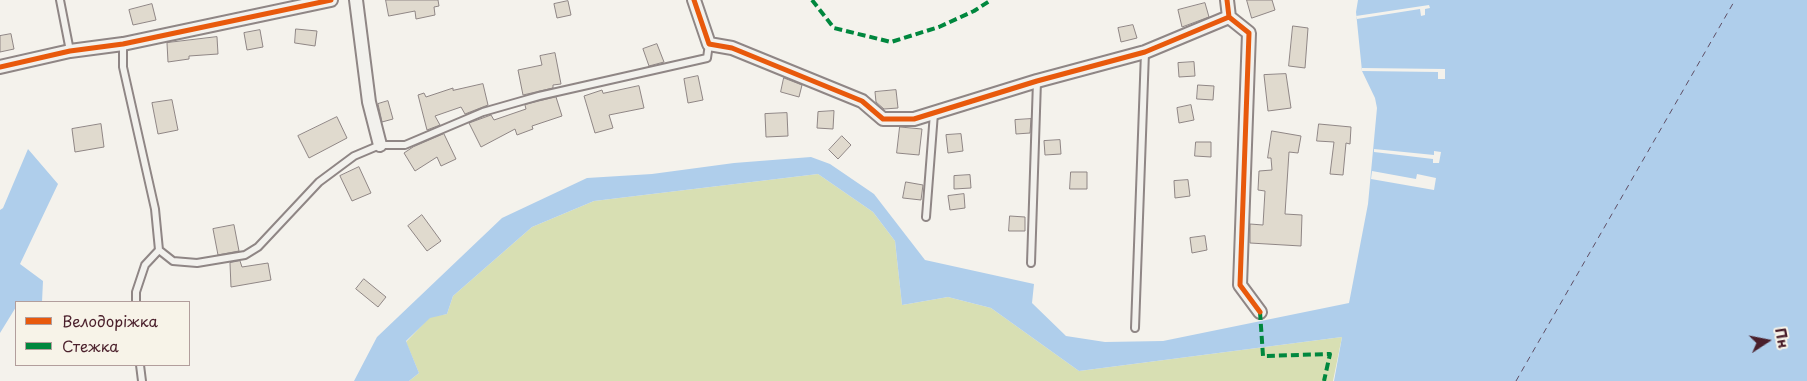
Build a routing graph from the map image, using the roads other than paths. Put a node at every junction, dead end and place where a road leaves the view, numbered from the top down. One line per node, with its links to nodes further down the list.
1 (60, 0): 9 (lane)
2 (331, 0): 7 (street)
3 (356, 0): 14 (street)
4 (694, 0): 8 (street)
5 (1227, 0): 6 (street)
6 (1229, 17): 10 (street); 19 (street)
7 (123, 44): 9 (street); 16 (lane)
8 (709, 44): 13 (street); 14 (lane)
9 (70, 51): 11 (street)
10 (1145, 52): 12 (street); 20 (lane)
11 (0, 67)
12 (1037, 81): 13 (street); 17 (lane)
13 (934, 113): 15 (lane)
14 (380, 145): 16 (lane)
15 (926, 217)
16 (159, 250): 18 (lane)
17 (1031, 263)
18 (136, 301)
19 (1260, 312)
20 (1135, 328)
21 (140, 366): 22 (lane)
22 (142, 381)

